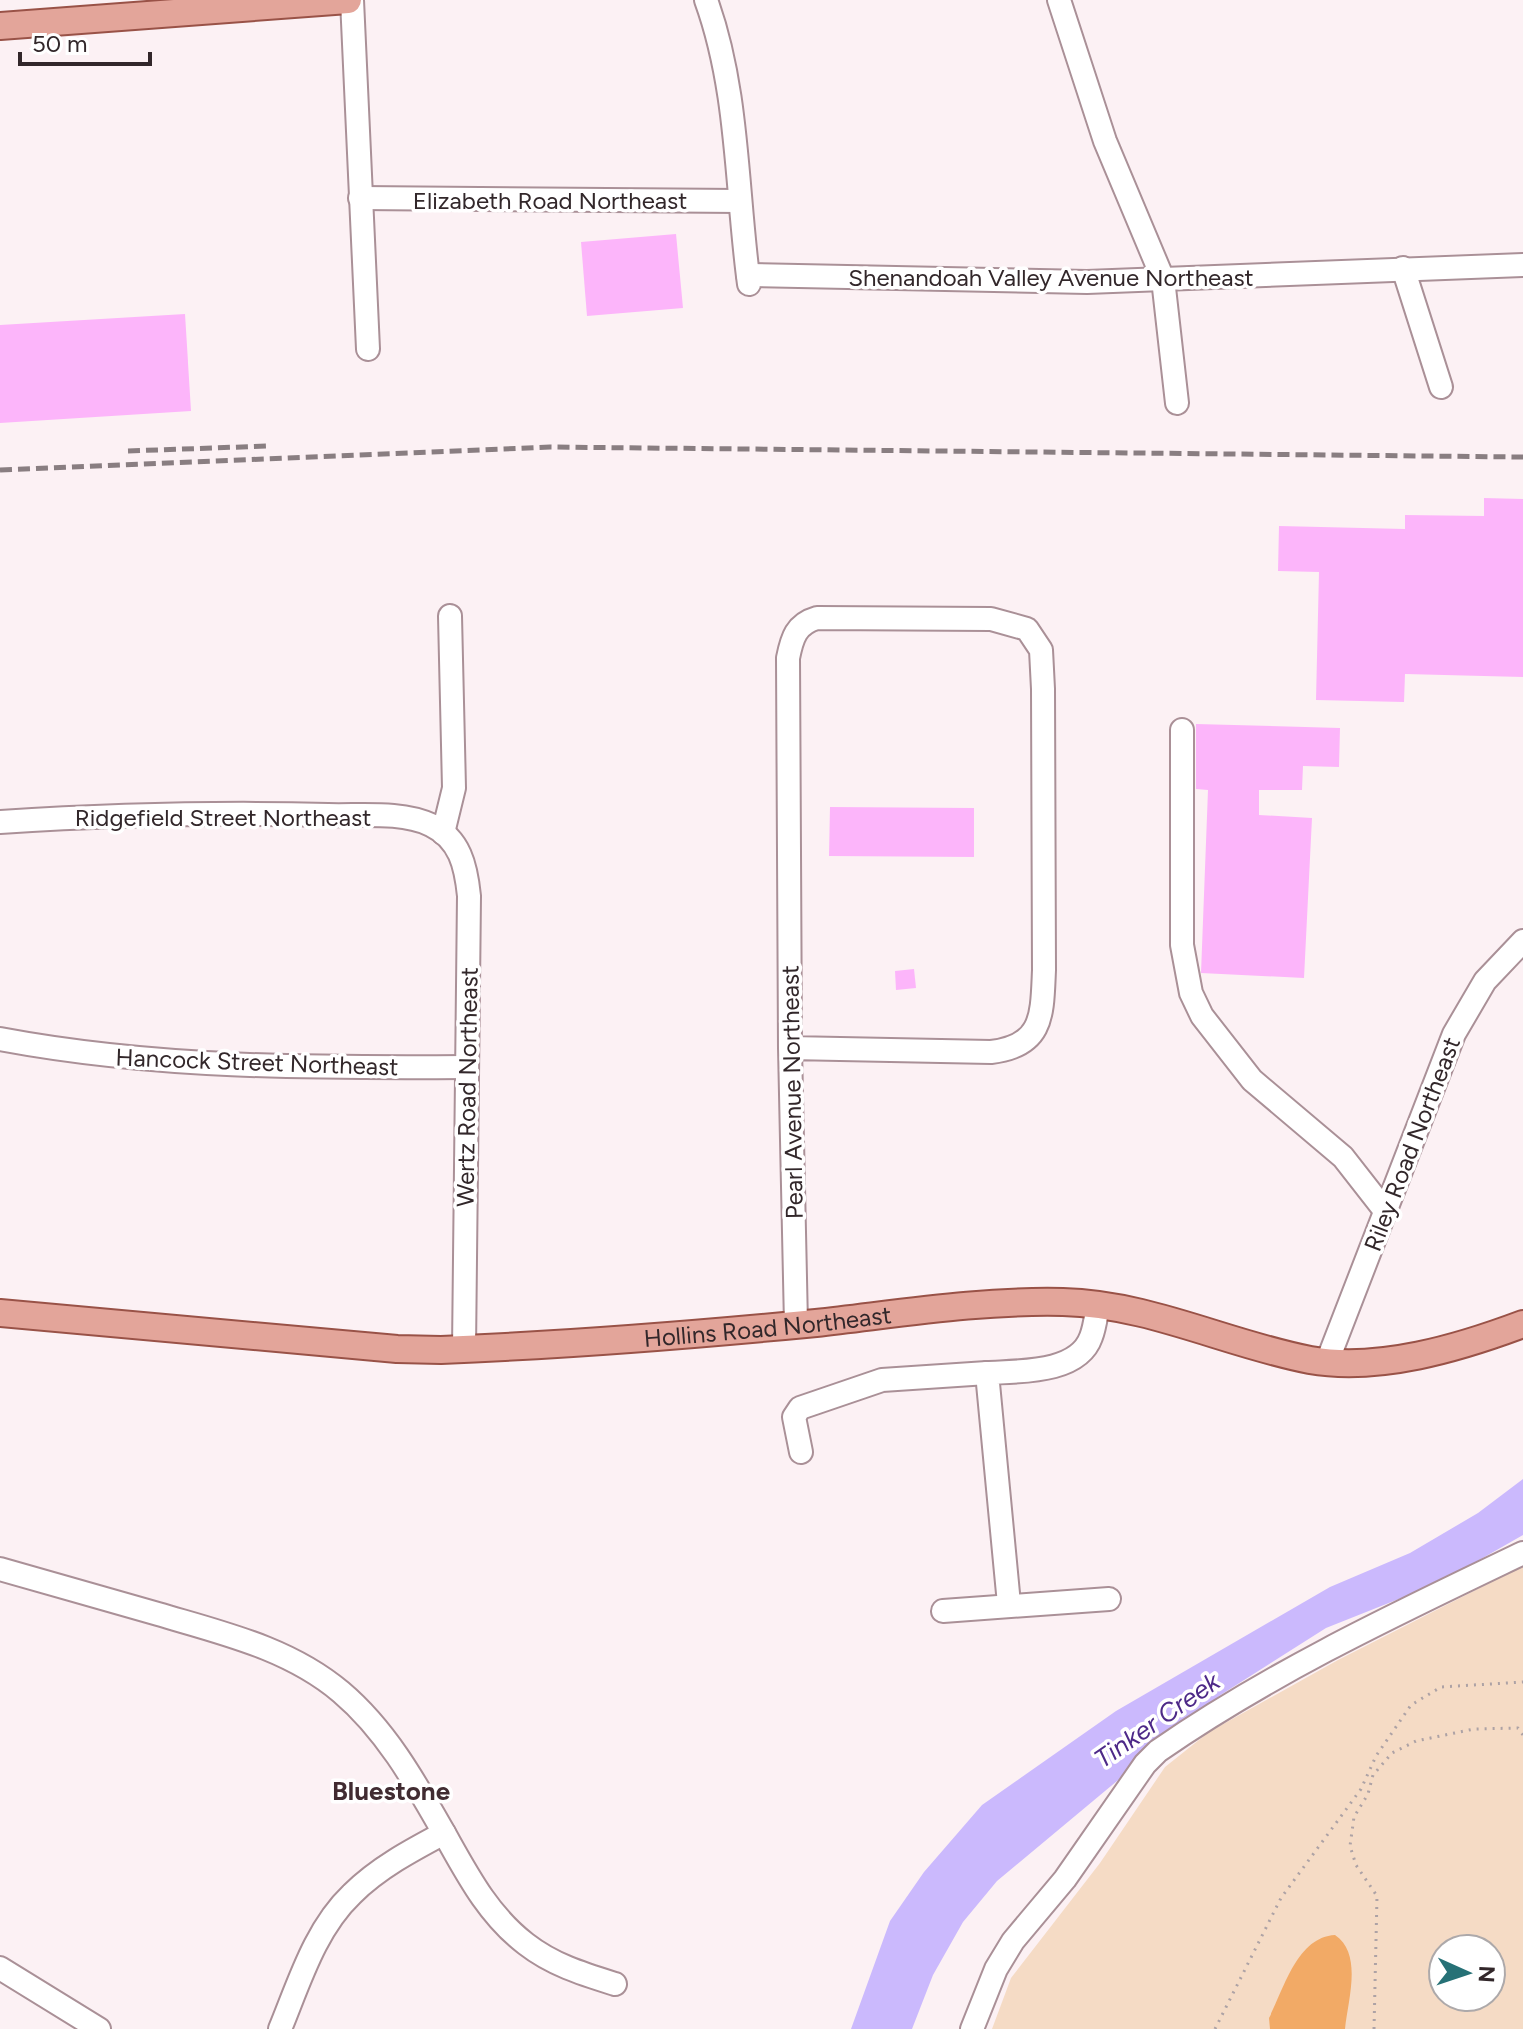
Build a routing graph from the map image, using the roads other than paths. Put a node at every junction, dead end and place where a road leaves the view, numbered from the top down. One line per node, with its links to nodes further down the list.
1 (350, 0): 4 (main road); 6 (street)
2 (706, 0): 7 (street)
3 (1059, 0): 10 (street)
4 (276, 2): 5 (main road)
5 (0, 26)
6 (360, 198): 7 (street, Elizabeth Road Northeast); 11 (street)
7 (740, 201): 10 (street, Shenandoah Valley Avenue Northeast)
8 (1523, 265): 9 (street, Shenandoah Valley Avenue Northeast)
9 (1403, 268): 10 (street, Shenandoah Valley Avenue Northeast); 12 (street)
10 (1163, 279): 13 (street)
11 (368, 349)
12 (1441, 387)
13 (1177, 403)
14 (450, 616): 17 (street)
15 (1182, 730): 22 (street)
16 (0, 822): 17 (street, Ridgefield Street Northeast)
17 (443, 833): 21 (street, Wertz Road Northeast)
18 (1523, 941): 22 (street, Riley Road Northeast)
19 (0, 1039): 21 (street, Hancock Street Northeast)
20 (790, 1048): 20 (street, Pearl Avenue Northeast); 25 (street, Pearl Avenue Northeast)
21 (467, 1067): 27 (street, Wertz Road Northeast)
22 (1386, 1212): 28 (street, Riley Road Northeast)
23 (1098, 1305): 25 (main road, Hollins Road Northeast); 28 (main road, Hollins Road Northeast); 29 (street)
24 (0, 1313): 27 (main road, Hollins Road Northeast)
25 (796, 1324): 27 (main road, Hollins Road Northeast)
26 (1523, 1324): 28 (main road, Hollins Road Northeast)
27 (464, 1349)
28 (1327, 1362)
29 (987, 1373): 30 (street); 34 (street)
30 (801, 1452)
31 (1523, 1553): 41 (street)
32 (0, 1569): 36 (street)
33 (1109, 1599): 34 (street)
34 (1009, 1604): 35 (street)
35 (943, 1611)
36 (444, 1833): 38 (street); 40 (street)
37 (0, 1968): 39 (street)
38 (615, 1984)
39 (99, 2029)
40 (280, 2029)
41 (972, 2029)

